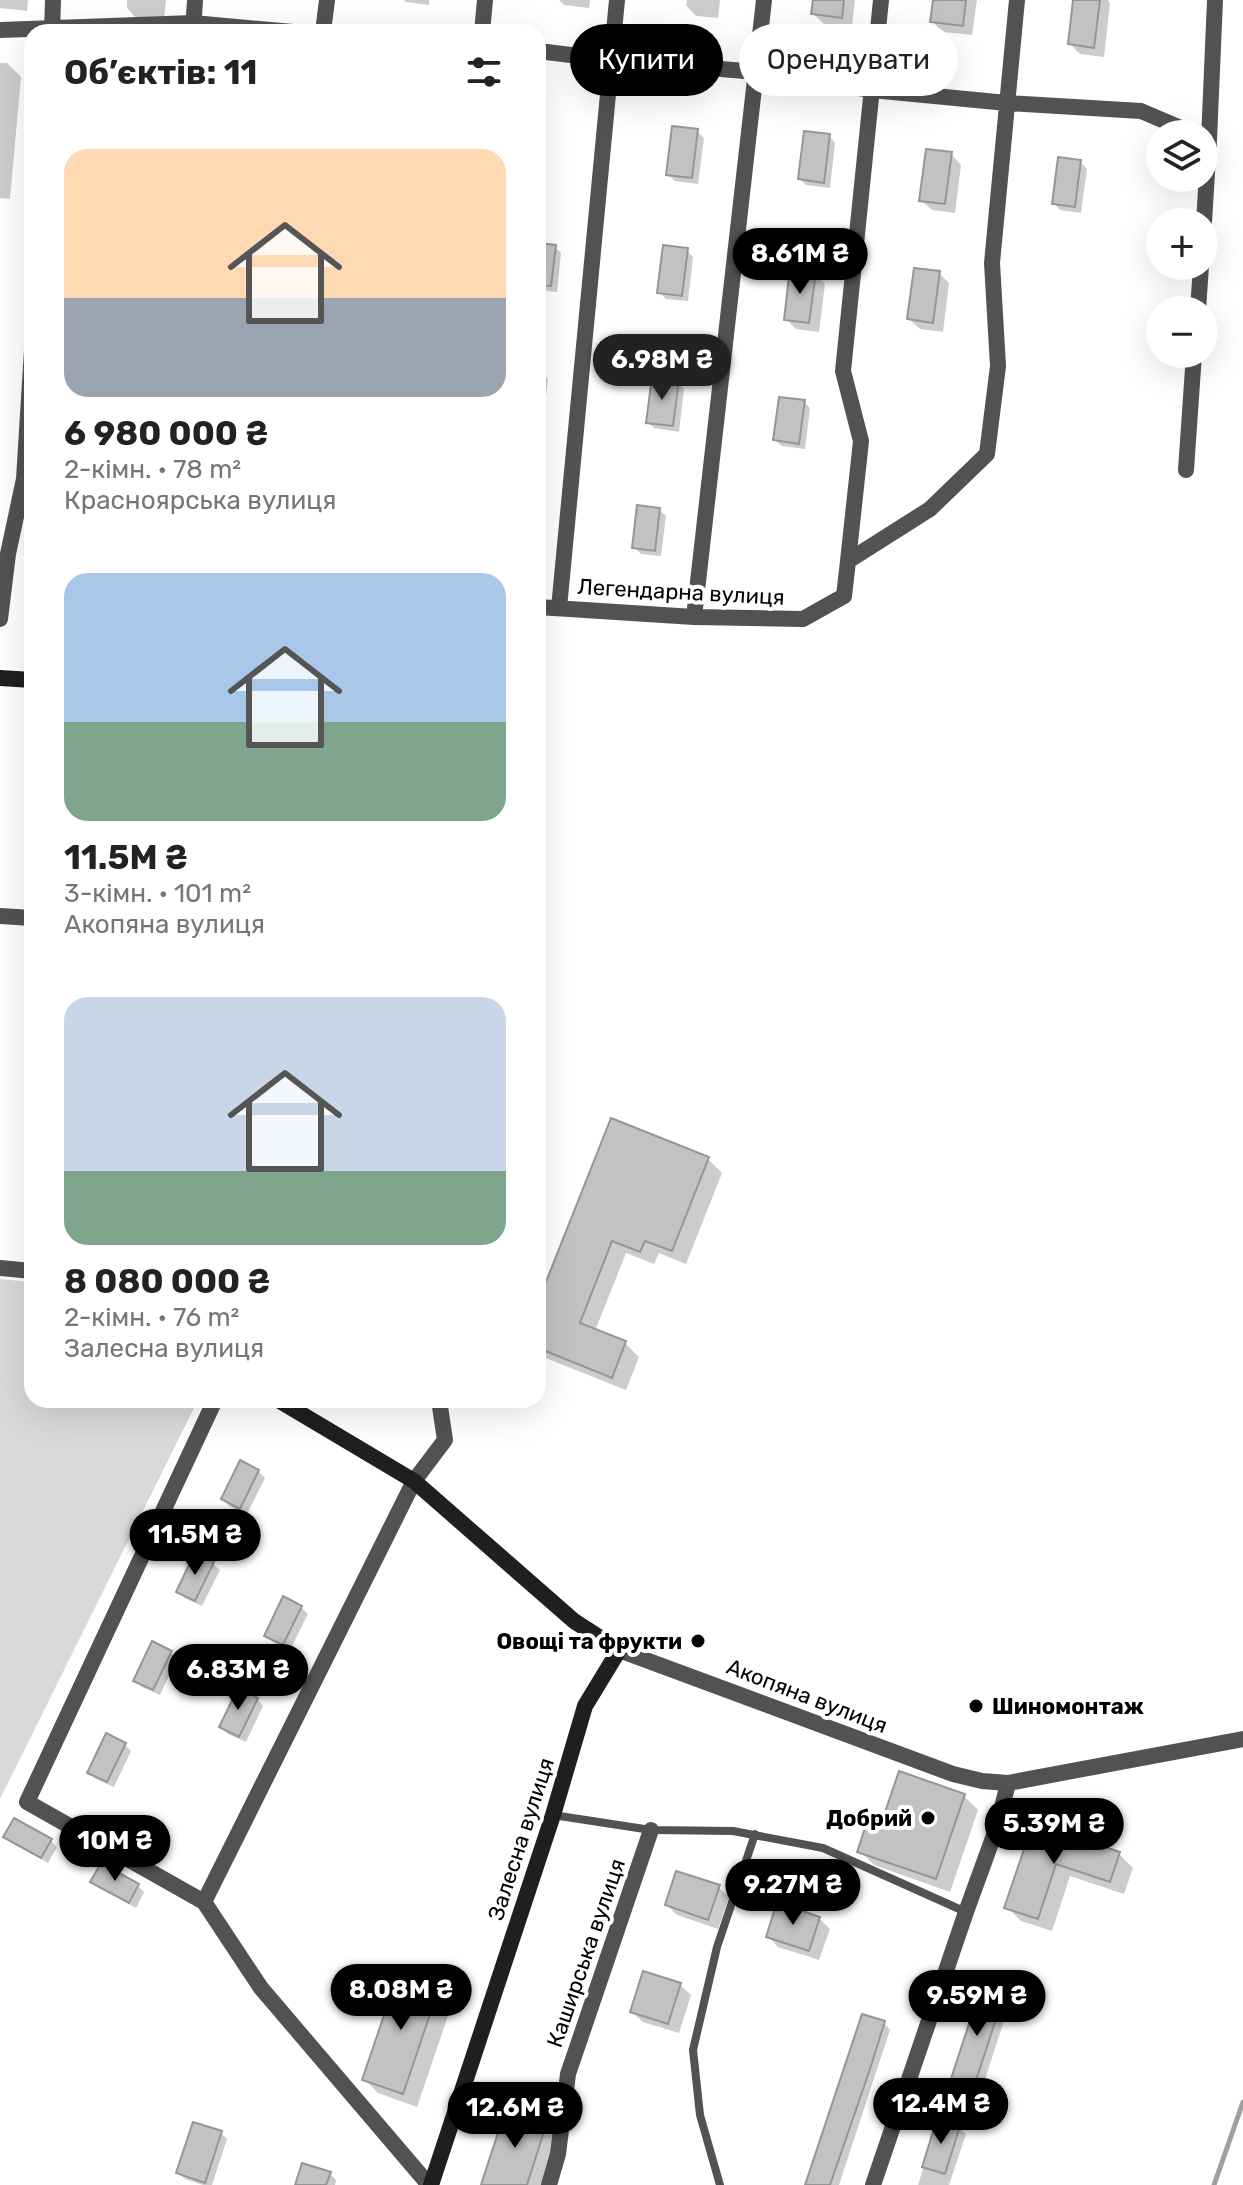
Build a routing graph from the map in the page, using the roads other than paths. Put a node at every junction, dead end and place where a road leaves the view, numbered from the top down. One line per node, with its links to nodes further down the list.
1 (53, 0): 10 (street)
2 (195, 0): 11 (street)
3 (327, 0): 12 (street)
4 (485, 0): 13 (street)
5 (617, 0): 14 (street)
6 (764, 0): 15 (street)
7 (881, 0): 16 (street)
8 (1017, 0): 25 (street)
9 (1215, 0): 27 (street)
10 (52, 24)
11 (193, 24)
12 (324, 24)
13 (483, 24)
14 (615, 24)
15 (762, 24)
16 (879, 24)
17 (0, 30): 18 (street)
18 (24, 30)
19 (546, 52): 20 (street)
20 (570, 55)
21 (609, 96): 33 (street)
22 (754, 96): 34 (street)
23 (871, 96): 31 (street)
24 (934, 96): 25 (street)
25 (1007, 103): 26 (street); 31 (street)
26 (1162, 120)
27 (1204, 120)
28 (1193, 368): 29 (street)
29 (1186, 470)
30 (24, 479): 35 (street)
31 (848, 561): 34 (street, Легендарна вулиця)
32 (546, 607): 33 (street, Легендарна вулиця)
33 (559, 608): 34 (street, Легендарна вулиця)
34 (694, 617)
35 (0, 619)
36 (0, 678): 37 (main road)
37 (24, 680)
38 (0, 916): 39 (street)
39 (24, 918)
40 (0, 1268): 41 (street)
41 (24, 1270)
42 (211, 1408): 52 (street)
43 (291, 1408): 45 (main road, Акопяна вулиця)
44 (440, 1408): 45 (street)
45 (414, 1481): 46 (main road, Акопяна вулиця); 52 (street)
46 (619, 1650): 48 (street, Акопяна вулиця); 49 (main road, Залесна вулиця)
47 (1243, 1739): 48 (street, Акопяна вулиця)
48 (1008, 1783): 53 (street)
49 (553, 1815): 50 (lane); 54 (main road, Залесна вулиця)
50 (651, 1830): 51 (lane); 55 (street, Каширська вулиця)
51 (755, 1834): 53 (lane); 56 (lane)
52 (204, 1902): 54 (street)
53 (966, 1912): 57 (street)
54 (430, 2185)
55 (549, 2185)
56 (720, 2185)
57 (873, 2185)

